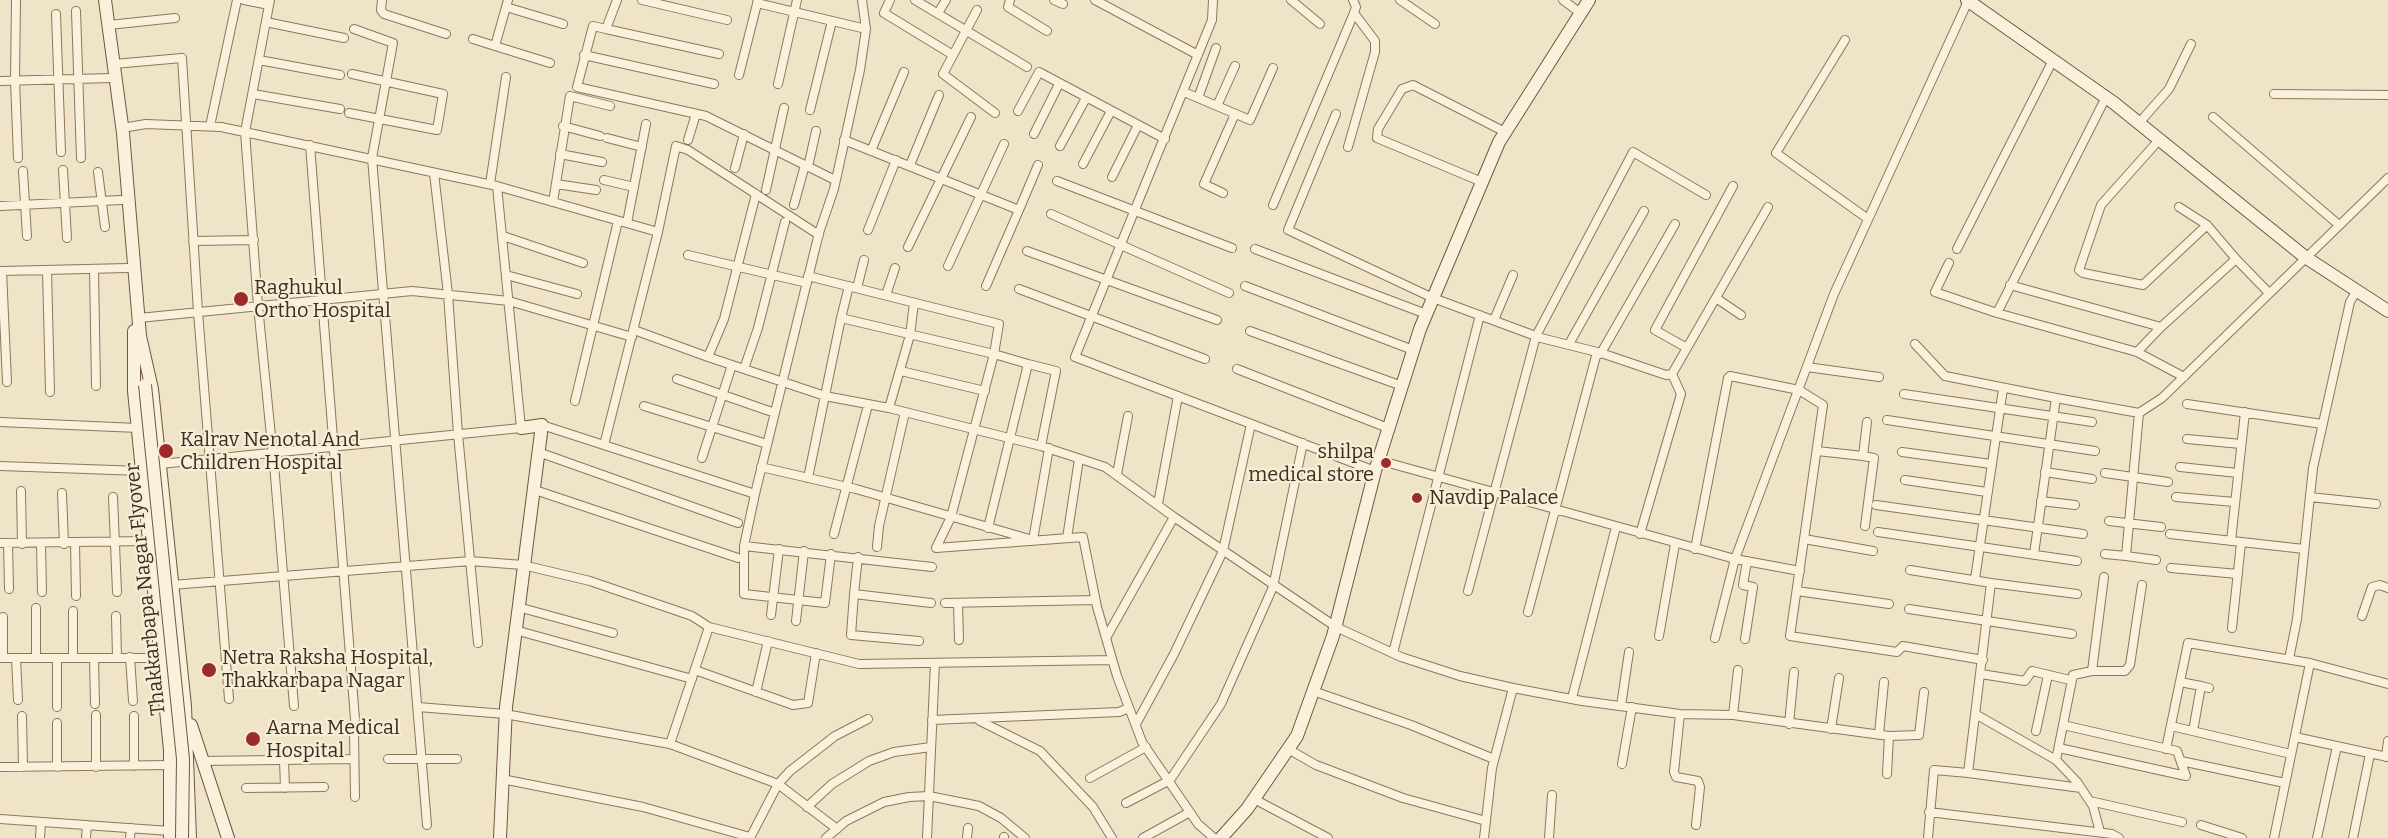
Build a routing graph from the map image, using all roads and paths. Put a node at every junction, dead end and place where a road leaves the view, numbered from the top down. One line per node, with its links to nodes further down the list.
1 (16, 0): 72 (street)
2 (99, 0): 69 (street)
3 (105, 0): 40 (street)
4 (237, 0): 103 (street)
5 (244, 0): 24 (street)
6 (382, 0): 46 (street)
7 (617, 0): 41 (street)
8 (642, 0): 34 (street)
9 (797, 0): 28 (street)
10 (862, 0): 44 (street)
11 (891, 0): 55 (street)
12 (915, 0): 30 (street)
13 (946, 0): 30 (street)
14 (1010, 0): 45 (street)
15 (1095, 0): 56 (street)
16 (1213, 0): 56 (street)
17 (1291, 0): 38 (street)
18 (1353, 0): 31 (street)
19 (1400, 0): 39 (street)
20 (1563, 0): 29 (street)
21 (1588, 0): 29 (street)
22 (757, 1): 28 (street); 67 (street)
23 (1967, 1): 58 (street); 169 (street)
24 (270, 2): 36 (street)
25 (507, 3): 37 (street); 51 (street)
26 (977, 10): 42 (street)
27 (76, 11): 71 (street)
28 (794, 12): 35 (street); 76 (street)
29 (1579, 12): 108 (street)
30 (938, 13): 42 (street)
31 (1354, 13): 119 (street); 161 (street)
32 (56, 14): 70 (street)
33 (175, 18): 40 (street)
34 (727, 20)
35 (832, 21): 44 (street); 89 (street)
36 (266, 22): 47 (street); 57 (street)
37 (563, 24)
38 (1320, 24)
39 (1435, 24)
40 (109, 25): 60 (street)
41 (606, 29): 53 (street); 54 (street)
42 (966, 29): 55 (street); 62 (street)
43 (354, 30): 73 (street)
44 (866, 30): 113 (street)
45 (1047, 31)
46 (446, 34)
47 (344, 38)
48 (473, 39): 51 (street)
49 (1845, 40): 169 (street)
50 (2191, 44): 99 (street)
51 (495, 46): 59 (street)
52 (1216, 48): 85 (street)
53 (719, 54)
54 (584, 55): 75 (street); 93 (street)
55 (953, 55): 92 (street)
56 (1198, 56): 78 (street)
57 (259, 60): 66 (street); 79 (street)
58 (2053, 60): 83 (street); 189 (street)
59 (550, 63)
60 (114, 64): 102 (street); 105 (street)
61 (1234, 66): 87 (street)
62 (1027, 67)
63 (1273, 68): 94 (street)
64 (904, 72): 121 (street)
65 (352, 74): 73 (street)
66 (340, 75)
67 (739, 75)
68 (506, 77): 146 (street)
69 (112, 78): 71 (street); 105 (street)
70 (58, 79): 71 (street); 72 (street); 122 (street)
71 (78, 79): 125 (street)
72 (15, 80): 74 (street); 124 (street)
73 (386, 80): 98 (street); 98 (street)
74 (0, 81)
75 (714, 84)
76 (778, 84)
77 (1059, 84): 84 (street); 90 (street); 110 (street)
78 (1184, 92): 85 (street); 111 (street)
79 (253, 94): 98 (street); 107 (street)
80 (2274, 94): 82 (street)
81 (939, 95): 130 (street)
82 (2388, 95)
83 (2106, 97): 99 (street); 209 (street)
84 (1086, 98): 91 (street); 117 (street)
85 (1198, 98): 87 (street)
86 (610, 106): 104 (street)
87 (1217, 106): 94 (street)
88 (784, 108): 120 (street)
89 (810, 110)
90 (1018, 111)
91 (1111, 111): 101 (street); 129 (street)
92 (995, 113)
93 (696, 114): 109 (street); 112 (street)
94 (1235, 114): 152 (street)
95 (1336, 114): 221 (street)
96 (971, 117): 139 (street)
97 (2213, 117): 175 (street)
98 (379, 118): 126 (street)
99 (2139, 123): 114 (street)
100 (646, 124): 118 (street)
101 (1138, 125): 111 (street); 138 (street)
102 (186, 126): 103 (street); 105 (street); 184 (street)
103 (210, 126): 107 (street)
104 (563, 126): 118 (street); 123 (street)
105 (119, 128): 156 (street); 233 (street)
106 (816, 131): 132 (street)
107 (245, 132): 116 (street); 183 (street)
108 (1505, 132): 144 (street); 144 (street)
109 (744, 134): 120 (street); 133 (street)
110 (1034, 134)
111 (1165, 139): 165 (street)
112 (688, 140)
113 (844, 140): 121 (street); 142 (street)
114 (2159, 140): 174 (street); 192 (street)
115 (1004, 144): 151 (street)
116 (310, 145): 126 (street); 223 (street)
117 (1060, 146)
118 (642, 147): 148 (street)
119 (1348, 147)
120 (775, 150): 132 (street); 150 (street)
121 (872, 151): 127 (street)
122 (60, 152)
123 (560, 154): 128 (street); 145 (street)
124 (18, 158)
125 (81, 158)
126 (372, 158): 137 (street); 220 (street)
127 (896, 160): 130 (street); 177 (street)
128 (602, 162)
129 (1083, 164)
130 (910, 165): 139 (street)
131 (1038, 165): 166 (street)
132 (806, 166): 142 (street); 160 (street)
133 (735, 168)
134 (63, 170): 158 (street)
135 (23, 171): 159 (street)
136 (98, 172): 155 (street)
137 (434, 173): 146 (street); 217 (street)
138 (1112, 177)
139 (943, 178): 151 (street); 185 (street)
140 (2388, 178): 175 (street)
141 (604, 180): 148 (street)
142 (835, 180): 179 (street)
143 (1057, 181): 165 (street)
144 (1482, 182): 221 (street)
145 (556, 184): 149 (street); 157 (street)
146 (494, 185): 157 (street); 181 (street)
147 (1733, 186): 247 (street)
148 (634, 187): 172 (street)
149 (596, 190)
150 (766, 190)
151 (982, 193): 166 (street); 197 (street)
152 (1223, 193)
153 (756, 194): 178 (street); 179 (street); 198 (street)
154 (1706, 195): 244 (street)
155 (102, 201): 156 (street); 158 (street); 176 (street)
156 (121, 201): 199 (street)
157 (553, 202): 170 (street)
158 (65, 203): 159 (street); 182 (street)
159 (24, 205): 162 (street); 180 (street)
160 (794, 205)
161 (1273, 205)
162 (0, 206)
163 (1768, 207): 222 (street)
164 (2179, 207): 174 (street)
165 (1136, 209): 186 (street); 187 (street)
166 (1019, 210): 210 (street)
167 (1644, 211): 245 (street)
168 (1051, 214): 186 (street)
169 (1868, 219): 256 (street)
170 (618, 221): 172 (street); 238 (street)
171 (785, 222): 204 (street)
172 (627, 224): 178 (street)
173 (1675, 224): 249 (street)
174 (2206, 225): 193 (street)
175 (2339, 225): 192 (street)
176 (105, 227)
177 (868, 230)
178 (658, 232): 241 (street)
179 (819, 235): 207 (street)
180 (27, 237)
181 (502, 237): 195 (street); 205 (street)
182 (67, 238)
183 (254, 240): 184 (street); 226 (street)
184 (193, 242): 228 (street)
185 (908, 247)
186 (1120, 247): 208 (street); 215 (street)
187 (1232, 248)
188 (1255, 249): 230 (street)
189 (1957, 249)
190 (1027, 251): 208 (street)
191 (688, 255): 198 (street)
192 (2305, 257): 214 (street); 216 (street)
193 (2236, 259): 216 (street); 239 (street)
194 (864, 260): 212 (street)
195 (583, 263)
196 (1949, 263): 229 (street)
197 (948, 266)
198 (739, 267): 204 (street); 252 (street)
199 (128, 268): 201 (street); 243 (street)
200 (895, 268): 219 (street)
201 (94, 269): 202 (street); 266 (street)
202 (46, 270): 203 (street); 272 (street)
203 (1, 271): 265 (street)
204 (770, 274): 207 (street); 257 (street)
205 (506, 275): 218 (street); 224 (street)
206 (1513, 275): 237 (street)
207 (808, 280): 212 (street); 264 (street)
208 (1106, 282): 235 (street); 236 (street)
209 (2010, 285): 229 (street); 239 (street)
210 (986, 286)
211 (1245, 286): 248 (street)
212 (853, 287): 219 (street); 234 (street)
213 (1019, 290): 235 (street)
214 (2356, 292): 227 (street); 295 (street)
215 (1229, 293)
216 (2269, 293): 262 (street)
217 (448, 294): 220 (street); 224 (street); 302 (street)
218 (577, 294)
219 (886, 295): 225 (street)
220 (385, 296): 223 (street); 306 (street)
221 (1433, 298): 230 (street); 231 (street)
222 (1716, 298): 232 (street); 247 (street)
223 (322, 301): 226 (street); 313 (street)
224 (509, 301): 238 (street); 299 (street)
225 (914, 303): 242 (street); 251 (street)
226 (258, 306): 228 (street); 318 (street)
227 (2388, 311)
228 (198, 312): 233 (street); 321 (street)
229 (1997, 313): 250 (street)
230 (1426, 314): 248 (street)
231 (1480, 315): 237 (street); 334 (street)
232 (1741, 315)
233 (139, 318): 243 (street)
234 (842, 318): 242 (street); 275 (street)
235 (1091, 319): 253 (street); 276 (street)
236 (1217, 320)
237 (1494, 320): 244 (street)
238 (593, 326): 241 (street); 278 (street)
239 (2162, 327): 250 (street)
240 (1250, 331): 268 (street)
241 (633, 334): 252 (street); 311 (street)
242 (910, 335): 251 (street); 259 (street)
243 (137, 336): 267 (street, Thakkarbapa Nagar Flyover); 298 (street); 323 (street)
244 (1536, 336): 245 (street); 343 (street)
245 (1569, 344): 249 (street)
246 (1915, 344): 269 (street)
247 (1687, 348): 260 (street)
248 (1413, 350): 268 (street)
249 (1601, 352): 260 (street); 357 (street)
250 (2137, 352): 262 (street)
251 (994, 354): 254 (street); 271 (street)
252 (708, 357): 255 (street)
253 (1205, 359)
254 (1028, 364): 303 (street); 312 (street)
255 (732, 365): 257 (street); 274 (street)
256 (1807, 367): 261 (street); 270 (street)
257 (744, 369): 264 (street)
258 (1237, 369): 300 (street)
259 (901, 371): 271 (street); 282 (street)
260 (1672, 374): 371 (street)
261 (1879, 377)
262 (2184, 377): 286 (street)
263 (677, 379): 274 (street)
264 (783, 381): 275 (street); 287 (street)
265 (7, 382)
266 (96, 386)
267 (142, 386): 591 (street, Thakkarbapa Nagar Flyover); 595 (street, Thakkarbapa Nagar Flyover, bridge)
268 (1402, 386): 300 (street)
269 (2003, 389): 277 (street); 283 (street)
270 (1799, 390): 314 (street); 391 (street); 402 (street)
271 (985, 391): 301 (street)
272 (50, 392)
273 (1904, 394): 283 (street)
274 (722, 395): 287 (street); 297 (street)
275 (825, 396): 280 (street); 335 (street)
276 (1178, 396): 294 (street); 353 (street)
277 (2055, 398): 286 (street); 289 (street)
278 (575, 401)
279 (2187, 404): 285 (street)
280 (868, 405): 282 (street); 340 (street)
281 (644, 406): 297 (street)
282 (889, 408): 284 (street)
283 (2000, 408): 289 (street); 304 (street)
284 (906, 412): 301 (street); 350 (street)
285 (2245, 412): 295 (street); 310 (street)
286 (2139, 413): 336 (street)
287 (775, 414): 307 (street)
288 (1128, 416): 333 (street)
289 (2053, 416): 293 (street); 309 (street)
290 (1887, 420): 304 (street)
291 (0, 422): 298 (street)
292 (1867, 422): 319 (street)
293 (2092, 422)
294 (1251, 424): 308 (street); 394 (street)
295 (2322, 424): 349 (street)
296 (542, 425): 299 (street); 311 (street); 316 (street)
297 (713, 427): 307 (street); 320 (street)
298 (138, 428): 329 (street)
299 (521, 428): 302 (street)
300 (1388, 428): 325 (street)
301 (976, 430): 303 (street); 358 (street)
302 (458, 434): 306 (street); 404 (street)
303 (1010, 438): 312 (street); 367 (street)
304 (1994, 438): 309 (street); 324 (street)
305 (2187, 439): 310 (street)
306 (396, 441): 313 (street); 409 (street)
307 (767, 444): 327 (street)
308 (1303, 444): 325 (street); 422 (street)
309 (2049, 444): 315 (street); 330 (street)
310 (2241, 444): 332 (street)
311 (604, 445): 346 (street)
312 (1045, 447): 322 (street); 376 (street)
313 (334, 448): 318 (street); 413 (street)
314 (1817, 451): 319 (street); 375 (street)
315 (2095, 451)
316 (538, 452): 341 (street); 362 (street)
317 (1902, 452): 324 (street)
318 (273, 453): 321 (street); 416 (street)
319 (1863, 456): 364 (street)
320 (702, 458)
321 (211, 459): 323 (street); 418 (street)
322 (1079, 459): 333 (street); 374 (street)
323 (160, 464): 420 (street)
324 (1991, 464): 344 (street)
325 (1377, 465): 334 (street); 451 (street)
326 (0, 466): 329 (street)
327 (761, 467): 335 (street); 346 (street)
328 (2180, 467): 332 (street)
329 (142, 471): 377 (street)
330 (2045, 472): 337 (street); 351 (street)
331 (2105, 473): 336 (street)
332 (2238, 473): 352 (street)
333 (1117, 474): 353 (street)
334 (1438, 477): 343 (street); 466 (street)
335 (808, 478): 340 (street)
336 (2133, 478): 339 (street); 363 (street)
337 (2092, 479)
338 (1905, 480): 344 (street)
339 (2168, 482)
340 (845, 487): 350 (street); 370 (street)
341 (532, 489): 401 (street); 407 (street)
342 (21, 491): 383 (street)
343 (1494, 492): 357 (street); 425 (street)
344 (1987, 492): 360 (street)
345 (62, 493): 385 (street)
346 (755, 494): 387 (street)
347 (113, 496): 381 (street)
348 (2176, 497): 352 (street)
349 (2310, 497): 354 (street); 392 (street)
350 (886, 498): 358 (street); 388 (street)
351 (2041, 501): 356 (street); 368 (street)
352 (2235, 501): 378 (street)
353 (1158, 504): 359 (street)
354 (2376, 504)
355 (1876, 505): 360 (street)
356 (2075, 505)
357 (1555, 510): 365 (street); 443 (street)
358 (951, 517): 367 (street); 376 (street)
359 (1174, 517): 394 (street); 457 (street)
360 (1983, 519): 368 (street); 389 (street)
361 (2109, 521): 363 (street)
362 (738, 523)
363 (2129, 524): 366 (street); 399 (street)
364 (1865, 526)
365 (1616, 527): 371 (street); 496 (street)
366 (2161, 527)
367 (988, 528): 376 (street)
368 (2038, 528): 372 (street); 397 (street)
369 (1878, 532): 389 (street)
370 (834, 534)
371 (1640, 534): 386 (street)
372 (2083, 534)
373 (2170, 534): 378 (street)
374 (1066, 538): 376 (street); 434 (street)
375 (1804, 539): 395 (street); 411 (street)
376 (1033, 540)
377 (148, 541): 381 (street); 475 (street)
378 (2231, 541): 382 (street)
379 (4, 543): 383 (street); 424 (street)
380 (75, 543): 381 (street); 385 (street); 431 (street)
381 (114, 543): 428 (street)
382 (2241, 543): 392 (street); 414 (street)
383 (22, 544): 384 (street)
384 (41, 544): 385 (street); 427 (street)
385 (64, 544)
386 (1676, 544): 391 (street); 456 (street)
387 (744, 546): 390 (street); 432 (street)
388 (877, 547)
389 (1979, 547): 397 (street); 417 (street)
390 (779, 549): 393 (street); 432 (street)
391 (1695, 549): 402 (street)
392 (2304, 549): 476 (street)
393 (804, 551): 396 (street); 433 (street)
394 (1222, 551): 422 (street); 521 (street)
395 (1873, 551)
396 (831, 554): 400 (street); 433 (street)
397 (2034, 554): 406 (street)
398 (2105, 554): 399 (street)
399 (2126, 556): 403 (street)
400 (858, 557): 408 (street); 429 (street)
401 (738, 558)
402 (1735, 559): 405 (street); 458 (street)
403 (2156, 560)
404 (470, 561): 407 (street); 409 (street); 463 (street)
405 (1747, 561): 411 (street); 459 (street)
406 (2077, 561)
407 (523, 565): 439 (street); 450 (street)
408 (932, 567)
409 (407, 568): 413 (street); 505 (street)
410 (2171, 568): 414 (street)
411 (1800, 570): 426 (street)
412 (1911, 570): 417 (street)
413 (345, 573): 416 (street); 516 (street)
414 (2238, 574): 452 (street)
415 (2104, 577): 482 (street)
416 (283, 578): 418 (street); 502 (street)
417 (1974, 579): 419 (street)
418 (221, 582): 420 (street); 497 (street)
419 (1991, 583): 430 (street); 448 (street)
420 (172, 585): 501 (street)
421 (2142, 585): 482 (street)
422 (1273, 587): 451 (street); 563 (street)
423 (2388, 588): 446 (street)
424 (9, 589)
425 (1468, 591)
426 (1797, 591): 438 (street); 478 (street)
427 (42, 592)
428 (117, 592)
429 (854, 594): 435 (street); 462 (street)
430 (2077, 594)
431 (76, 596)
432 (773, 598): 433 (street); 444 (street)
433 (798, 600): 449 (street)
434 (1095, 600): 437 (street); 457 (street)
435 (931, 603)
436 (945, 603): 437 (street)
437 (958, 603): 460 (street)
438 (1889, 604)
439 (518, 607): 453 (street); 454 (street)
440 (36, 608): 471 (street)
441 (1909, 609): 448 (street)
442 (73, 611): 473 (street)
443 (1528, 612)
444 (771, 615)
445 (116, 616): 467 (street)
446 (2362, 616)
447 (3, 617): 469 (street)
448 (1987, 620): 455 (street); 478 (street)
449 (796, 621)
450 (709, 627): 461 (street); 485 (street)
451 (1335, 627): 466 (street); 493 (street)
452 (2232, 628)
453 (515, 630): 485 (street); 509 (street)
454 (613, 633)
455 (2072, 634)
456 (1659, 636)
457 (1106, 638): 477 (street)
458 (1715, 638)
459 (1745, 639)
460 (959, 640)
461 (768, 641): 465 (street); 494 (street)
462 (919, 641)
463 (478, 643)
464 (1629, 652): 503 (street)
465 (816, 653): 479 (street); 494 (street)
466 (1393, 653): 492 (street)
467 (117, 657): 468 (street); 474 (street)
468 (130, 657): 475 (street); 499 (street)
469 (1, 658): 470 (street)
470 (16, 658): 471 (street); 498 (street)
471 (36, 658): 472 (street)
472 (57, 658): 473 (street); 504 (street)
473 (72, 658): 474 (street)
474 (94, 658): 500 (street)
475 (161, 658): 507 (street)
476 (2289, 659): 480 (street); 490 (street)
477 (1112, 660): 479 (street); 508 (street)
478 (1983, 660): 484 (street)
479 (935, 663): 518 (street)
480 (2310, 663): 491 (street); 531 (street)
481 (1738, 670): 512 (street)
482 (2091, 671): 488 (street)
483 (1794, 672): 522 (street)
484 (1981, 674): 486 (street); 513 (street)
485 (694, 675): 494 (street); 533 (street)
486 (2048, 675): 488 (street); 528 (street)
487 (1839, 678): 525 (street)
488 (2070, 680): 523 (street)
489 (1884, 682): 529 (street)
490 (2180, 682): 524 (street); 527 (street)
491 (2388, 684)
492 (1512, 688): 496 (street); 547 (street)
493 (1313, 691): 537 (street); 547 (street)
494 (756, 692)
495 (1924, 692): 530 (street)
496 (1572, 698): 503 (street)
497 (229, 699)
498 (18, 700)
499 (132, 701)
500 (95, 704)
501 (185, 706): 507 (street); 550 (street); 596 (street)
502 (294, 706)
503 (1620, 706): 506 (street)
504 (57, 707)
505 (418, 707): 509 (street); 543 (street)
506 (1632, 707): 510 (street); 552 (street)
507 (167, 708): 553 (street)
508 (1130, 708): 519 (street); 521 (street)
509 (506, 714): 533 (street); 562 (street)
510 (1680, 714): 512 (street); 585 (street)
511 (96, 715): 558 (street)
512 (1733, 715): 522 (street)
513 (1977, 715): 549 (street); 559 (street)
514 (22, 716): 556 (street)
515 (134, 716): 554 (street)
516 (355, 719)
517 (868, 719): 565 (street)
518 (932, 720): 519 (street); 535 (street)
519 (977, 720): 604 (street)
520 (57, 723): 557 (street)
521 (1136, 724): 536 (street)
522 (1789, 724): 525 (street)
523 (2063, 724): 538 (street); 539 (street)
524 (2171, 726): 527 (street); 539 (street)
525 (1831, 729): 529 (street)
526 (354, 731): 544 (street)
527 (2193, 731): 540 (street)
528 (2036, 732)
529 (1879, 734): 530 (street)
530 (1889, 736): 560 (street)
531 (2295, 737): 534 (street); 540 (street)
532 (2388, 741): 542 (street)
533 (670, 744): 565 (street)
534 (2337, 746): 541 (street); 615 (street)
535 (931, 747): 571 (street); 576 (street)
536 (1146, 747): 561 (street); 563 (street)
537 (1288, 748): 573 (street); 580 (street)
538 (2059, 748): 549 (street); 551 (street)
539 (2166, 749): 551 (street)
540 (2291, 753): 564 (street)
541 (2370, 754): 542 (street); 616 (street)
542 (2387, 757)
543 (422, 758): 545 (street); 546 (street); 584 (street)
544 (354, 759): 548 (street); 572 (street)
545 (388, 759)
546 (457, 759)
547 (1494, 759): 580 (street)
548 (284, 760): 550 (street); 568 (street)
549 (2056, 760): 569 (street)
550 (202, 761): 597 (street)
551 (2181, 761): 564 (street)
552 (1622, 764)
553 (171, 765): 554 (street); 591 (street)
554 (134, 766): 558 (street)
555 (0, 767): 556 (street)
556 (23, 767): 557 (street)
557 (57, 767): 558 (street)
558 (96, 767)
559 (1968, 773): 569 (street); 578 (street)
560 (1887, 774)
561 (1090, 778)
562 (502, 779): 598 (street); 599 (street)
563 (1170, 780): 575 (street); 577 (street)
564 (2285, 783): 614 (street)
565 (778, 784): 576 (street); 599 (street)
566 (324, 787): 568 (street)
567 (246, 788): 568 (street)
568 (285, 788)
569 (2080, 788): 574 (street)
570 (1552, 795): 610 (street)
571 (929, 796): 589 (street); 601 (street); 603 (street)
572 (355, 797)
573 (1254, 799): 607 (street); 608 (street)
574 (2090, 801): 582 (street); 590 (street)
575 (1126, 803)
576 (807, 807): 589 (street)
577 (1190, 812): 605 (street); 606 (street)
578 (1929, 812): 590 (street); 611 (street)
579 (0, 819): 581 (street)
580 (1486, 821): 609 (street)
581 (41, 822): 583 (street); 592 (street)
582 (2182, 822)
583 (87, 825): 587 (street); 593 (street)
584 (427, 825)
585 (1696, 825)
586 (2201, 825): 613 (street)
587 (131, 828): 591 (street); 594 (street)
588 (968, 828): 602 (street)
589 (837, 829): 600 (street)
590 (2100, 832): 612 (street)
591 (172, 836)
592 (40, 838)
593 (86, 838)
594 (130, 838)
595 (182, 838)
596 (190, 838)
597 (228, 838)
598 (500, 838)
599 (750, 838)
600 (826, 838)
601 (927, 838)
602 (967, 838)
603 (1025, 838)
604 (1112, 838)
605 (1143, 838)
606 (1214, 838)
607 (1221, 838)
608 (1328, 838)
609 (1484, 838)
610 (1549, 838)
611 (1928, 838)
612 (2119, 838)
613 (2242, 838)
614 (2274, 838)
615 (2317, 838)
616 (2353, 838)

